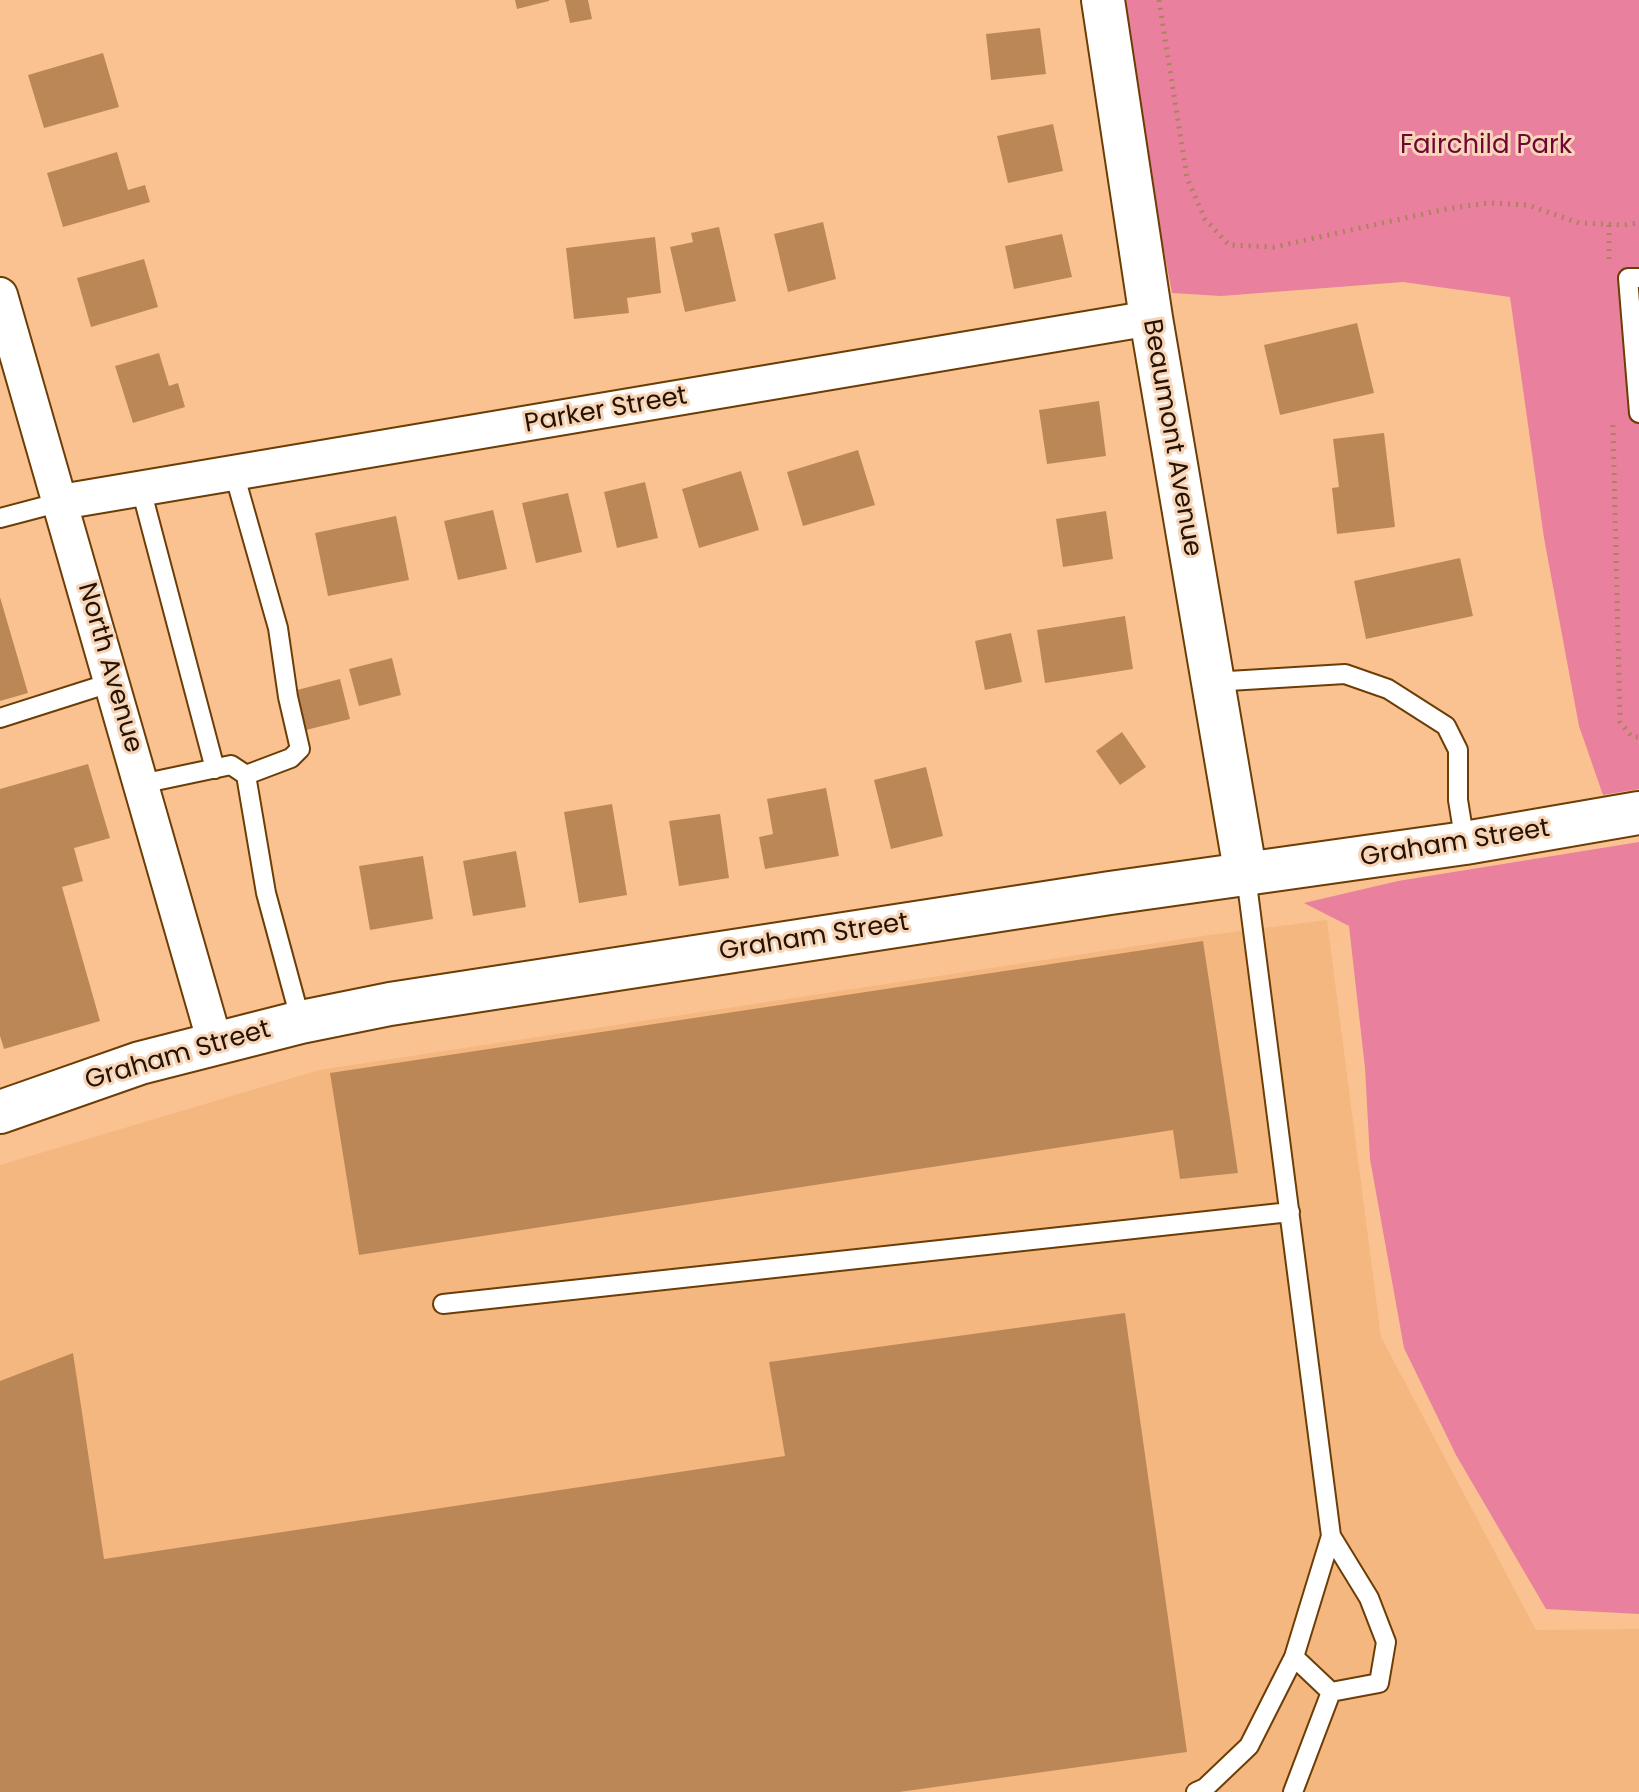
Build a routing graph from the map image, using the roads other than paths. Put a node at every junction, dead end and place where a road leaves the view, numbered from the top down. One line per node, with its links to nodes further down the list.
1 (1103, 0): 4 (street, Beaumont Avenue)
2 (1639, 278): 5 (lane)
3 (0, 295): 7 (street, North Avenue)
4 (1151, 318): 6 (street, Parker Street); 11 (street, Beaumont Avenue)
5 (1639, 413)
6 (234, 473): 8 (street, Parker Street); 14 (lane)
7 (61, 502): 8 (street, Parker Street); 9 (lane); 10 (street, North Avenue)
8 (145, 503): 13 (lane)
9 (0, 518)
10 (113, 682): 12 (lane); 15 (street, North Avenue)
11 (1212, 682): 17 (lane); 18 (street, Beaumont Avenue)
12 (0, 718)
13 (215, 769): 14 (lane); 15 (lane)
14 (246, 775): 19 (lane)
15 (141, 784): 20 (street, North Avenue)
16 (1639, 813): 17 (street, Graham Street)
17 (1465, 843): 18 (street, Graham Street)
18 (1246, 876): 19 (street, Graham Street); 22 (lane)
19 (301, 1022): 20 (street, Graham Street)
20 (215, 1043): 21 (street, Graham Street)
21 (0, 1112)
22 (1290, 1212): 23 (lane); 24 (lane)
23 (443, 1304)
24 (1331, 1536): 25 (lane); 26 (lane)
25 (1294, 1657): 26 (lane); 27 (lane)
26 (1331, 1692): 28 (lane)
27 (1196, 1792)
28 (1293, 1792)

